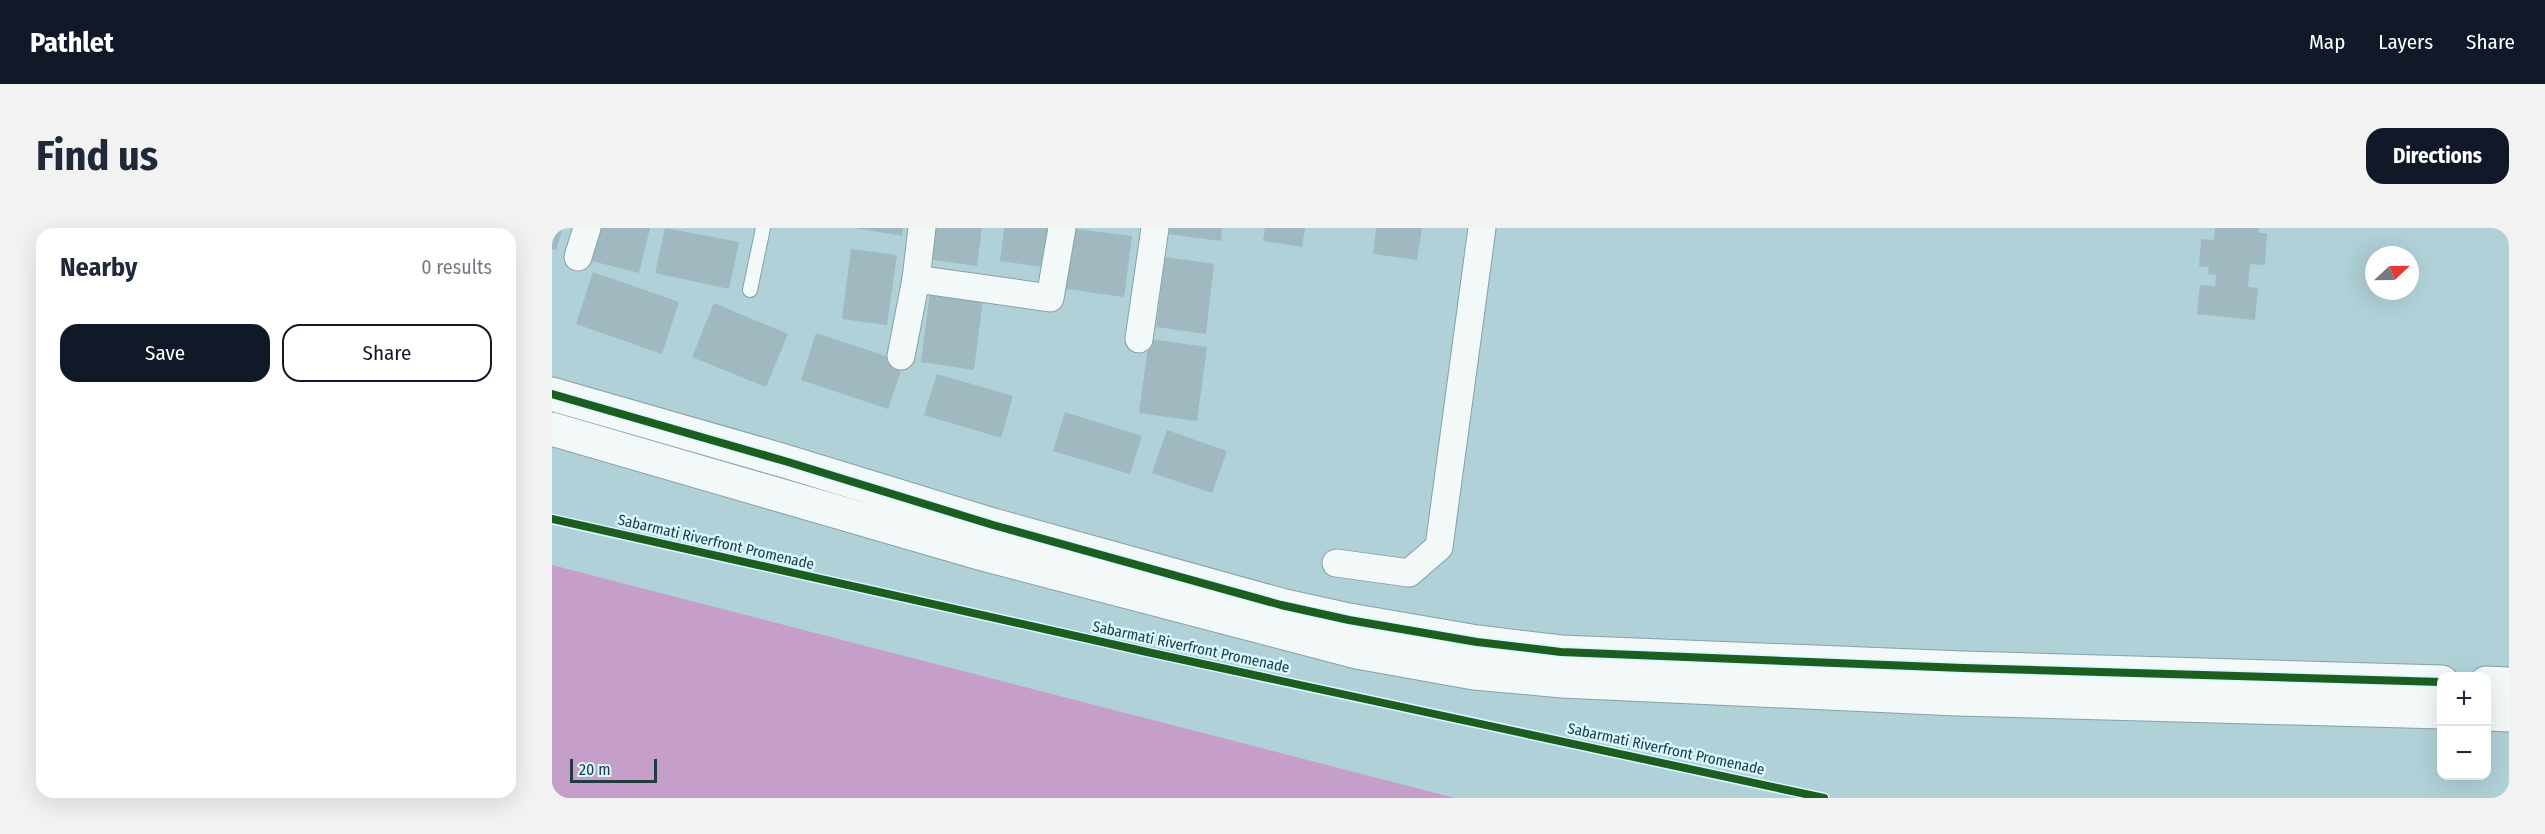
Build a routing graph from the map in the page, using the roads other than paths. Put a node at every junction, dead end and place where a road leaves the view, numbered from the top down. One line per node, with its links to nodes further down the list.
1 (586, 228): 7 (street)
2 (764, 228): 9 (lane)
3 (922, 228): 8 (street)
4 (1062, 228): 8 (street)
5 (1155, 228): 10 (street)
6 (1482, 228): 14 (street)
7 (578, 257)
8 (916, 279): 11 (street)
9 (750, 290)
10 (1139, 339)
11 (901, 356)
12 (552, 394): 15 (street)
13 (552, 429): 18 (street)
14 (1336, 562)
15 (2437, 682)
16 (2491, 683): 17 (street)
17 (2509, 684)
18 (2437, 712)
19 (2491, 714): 20 (street)
20 (2509, 715)

